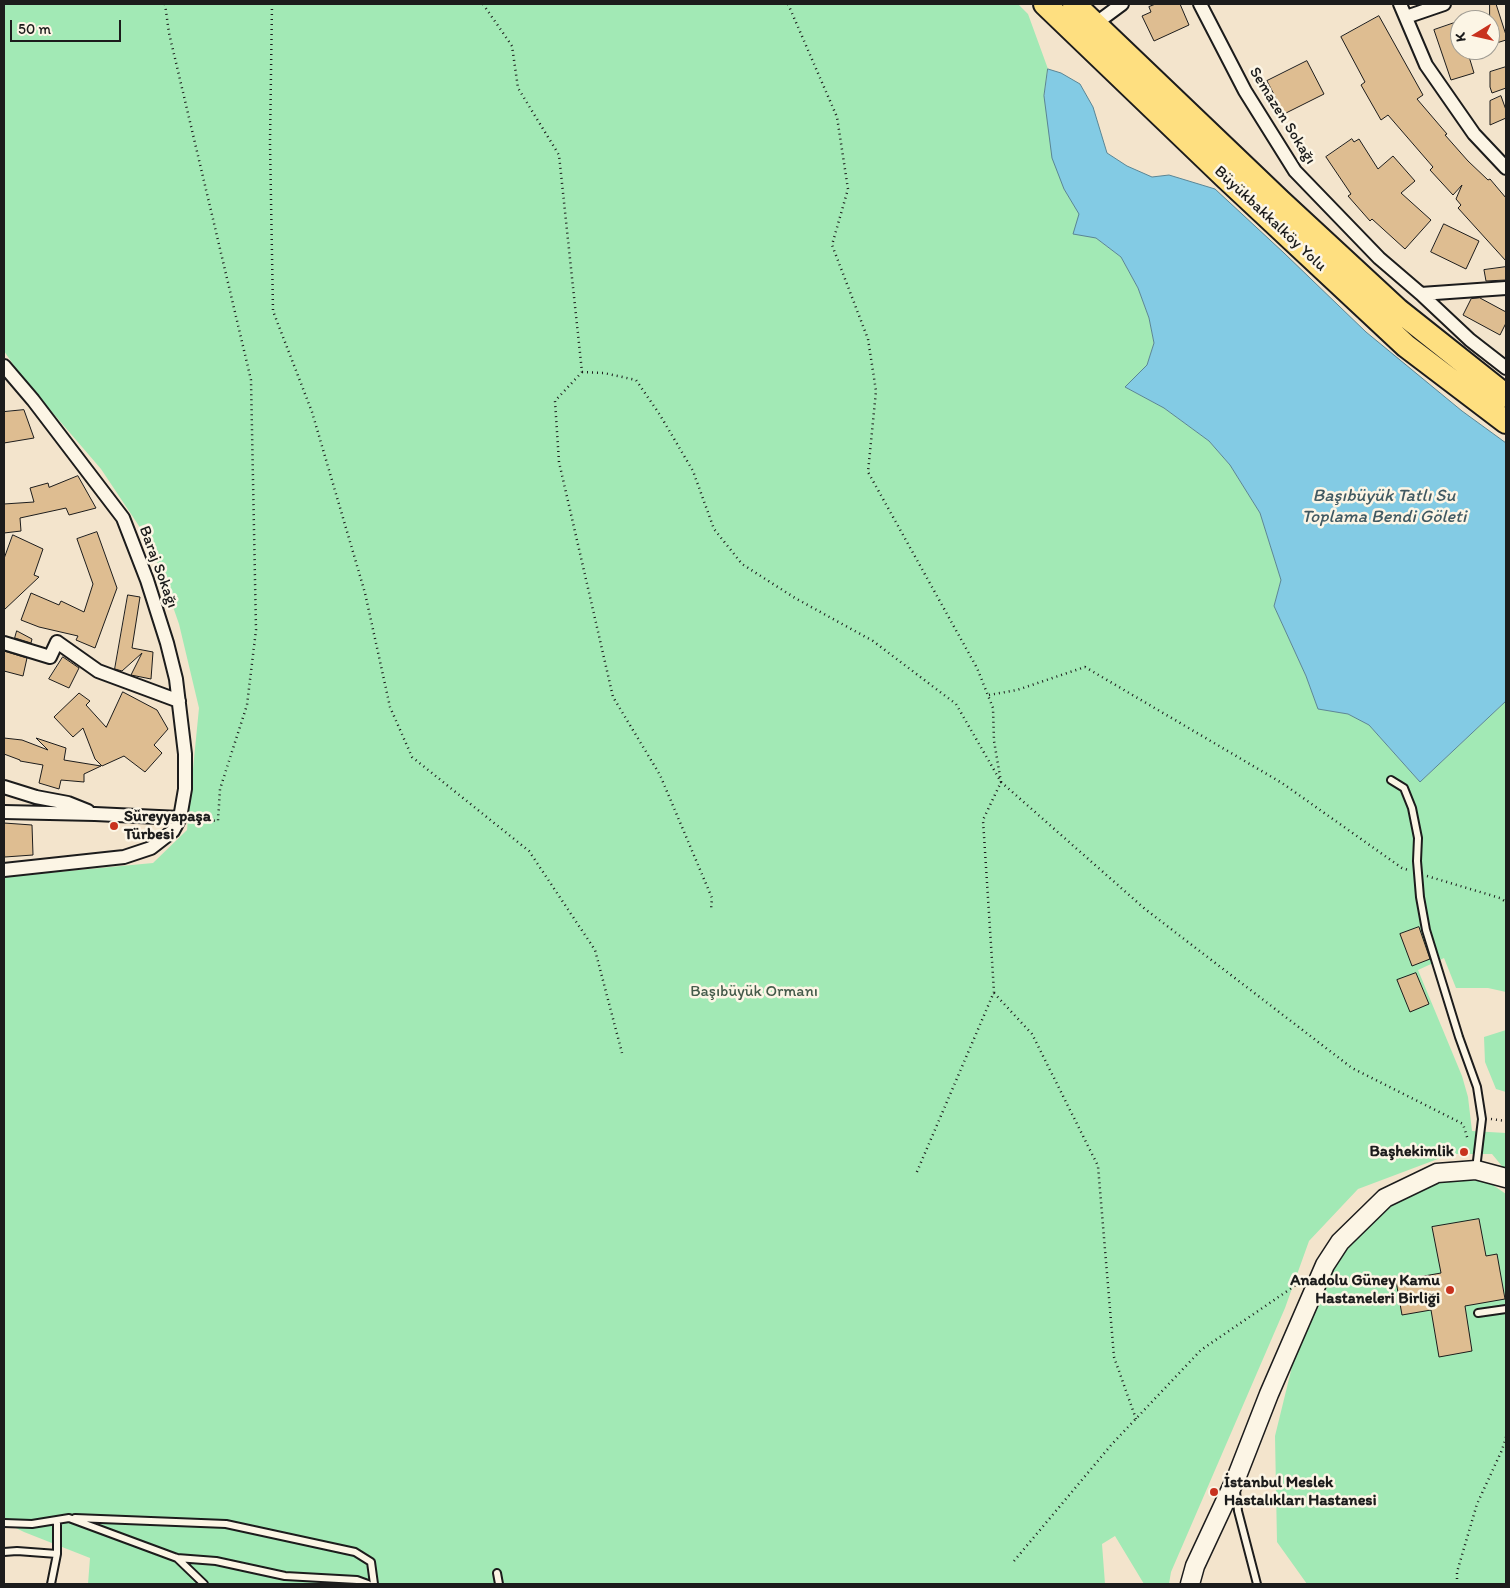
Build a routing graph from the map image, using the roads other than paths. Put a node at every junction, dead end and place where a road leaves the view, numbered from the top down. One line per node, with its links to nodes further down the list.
1 (1045, 4): 15 (highway, Büyükbakkalköy Yolu)
2 (1074, 4): 8 (highway, Büyükbakkalköy Yolu)
3 (1122, 4): 8 (street)
4 (1200, 4): 11 (street, Semazen Sokağı)
5 (1400, 4): 7 (street)
6 (1444, 4): 7 (street)
7 (1406, 17): 9 (street)
8 (1095, 24): 14 (highway, Büyükbakkalköy Yolu)
9 (1504, 162)
10 (1506, 288): 11 (street)
11 (1422, 294): 13 (street, Semazen Sokağı)
12 (4, 366): 17 (street, Baraj Sokağı)
13 (1506, 368)
14 (1506, 396)
15 (1506, 422)
16 (4, 643): 17 (street)
17 (179, 701): 22 (street, Baraj Sokağı)
18 (1390, 780): 24 (lane)
19 (4, 787): 21 (street)
20 (4, 812): 21 (street)
21 (95, 814): 22 (street)
22 (180, 818): 23 (street)
23 (4, 870)
24 (1476, 1170): 25 (main road); 28 (main road)
25 (1506, 1178)
26 (1506, 1309): 27 (lane)
27 (1478, 1313)
28 (1237, 1476): 41 (main road); 42 (lane)
29 (69, 1518): 30 (lane); 34 (lane); 39 (lane)
30 (57, 1520): 31 (lane); 33 (lane)
31 (4, 1523)
32 (4, 1552): 33 (lane)
33 (57, 1554): 36 (lane)
34 (177, 1558): 37 (lane); 38 (lane)
35 (497, 1573): 40 (lane)
36 (51, 1584)
37 (204, 1584)
38 (368, 1584)
39 (374, 1584)
40 (499, 1584)
41 (1190, 1584)
42 (1257, 1584)

